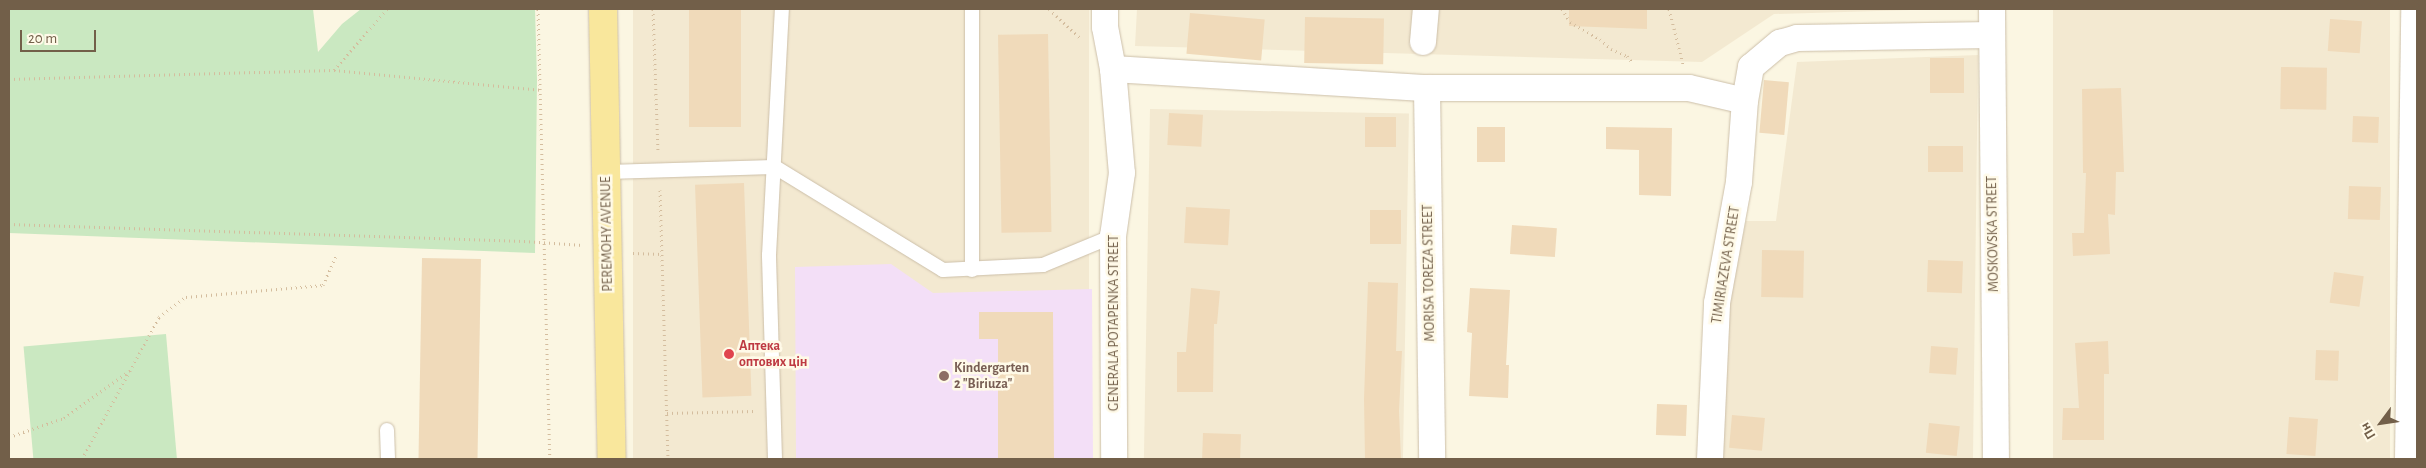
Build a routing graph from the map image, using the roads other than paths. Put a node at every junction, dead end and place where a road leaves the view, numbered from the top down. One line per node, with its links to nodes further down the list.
1 (603, 9): 14 (main road, PEREMOHY AVENUE)
2 (782, 9): 13 (lane)
3 (972, 9): 16 (lane)
4 (1105, 9): 10 (street, GENERALA POTAPENKA STREET)
5 (1426, 9): 9 (street)
6 (1992, 9): 8 (street, MOSKOVSKA STREET)
7 (2414, 9): 25 (street)
8 (1992, 35): 12 (street, TIMIRIAZEVA STREET); 24 (street, MOSKOVSKA STREET)
9 (1423, 42)
10 (1113, 69): 11 (street); 15 (street, GENERALA POTAPENKA STREET)
11 (1426, 88): 12 (street); 22 (street, MORISA TOREZA STREET)
12 (1745, 101): 23 (street, TIMIRIAZEVA STREET)
13 (775, 167): 14 (lane); 16 (lane); 20 (lane)
14 (606, 172): 19 (main road, PEREMOHY AVENUE)
15 (1113, 236): 16 (lane); 21 (street, GENERALA POTAPENKA STREET)
16 (972, 270)
17 (387, 430): 18 (lane)
18 (388, 459)
19 (612, 459)
20 (775, 459)
21 (1114, 459)
22 (1432, 459)
23 (1710, 459)
24 (1996, 459)
25 (2408, 459)

